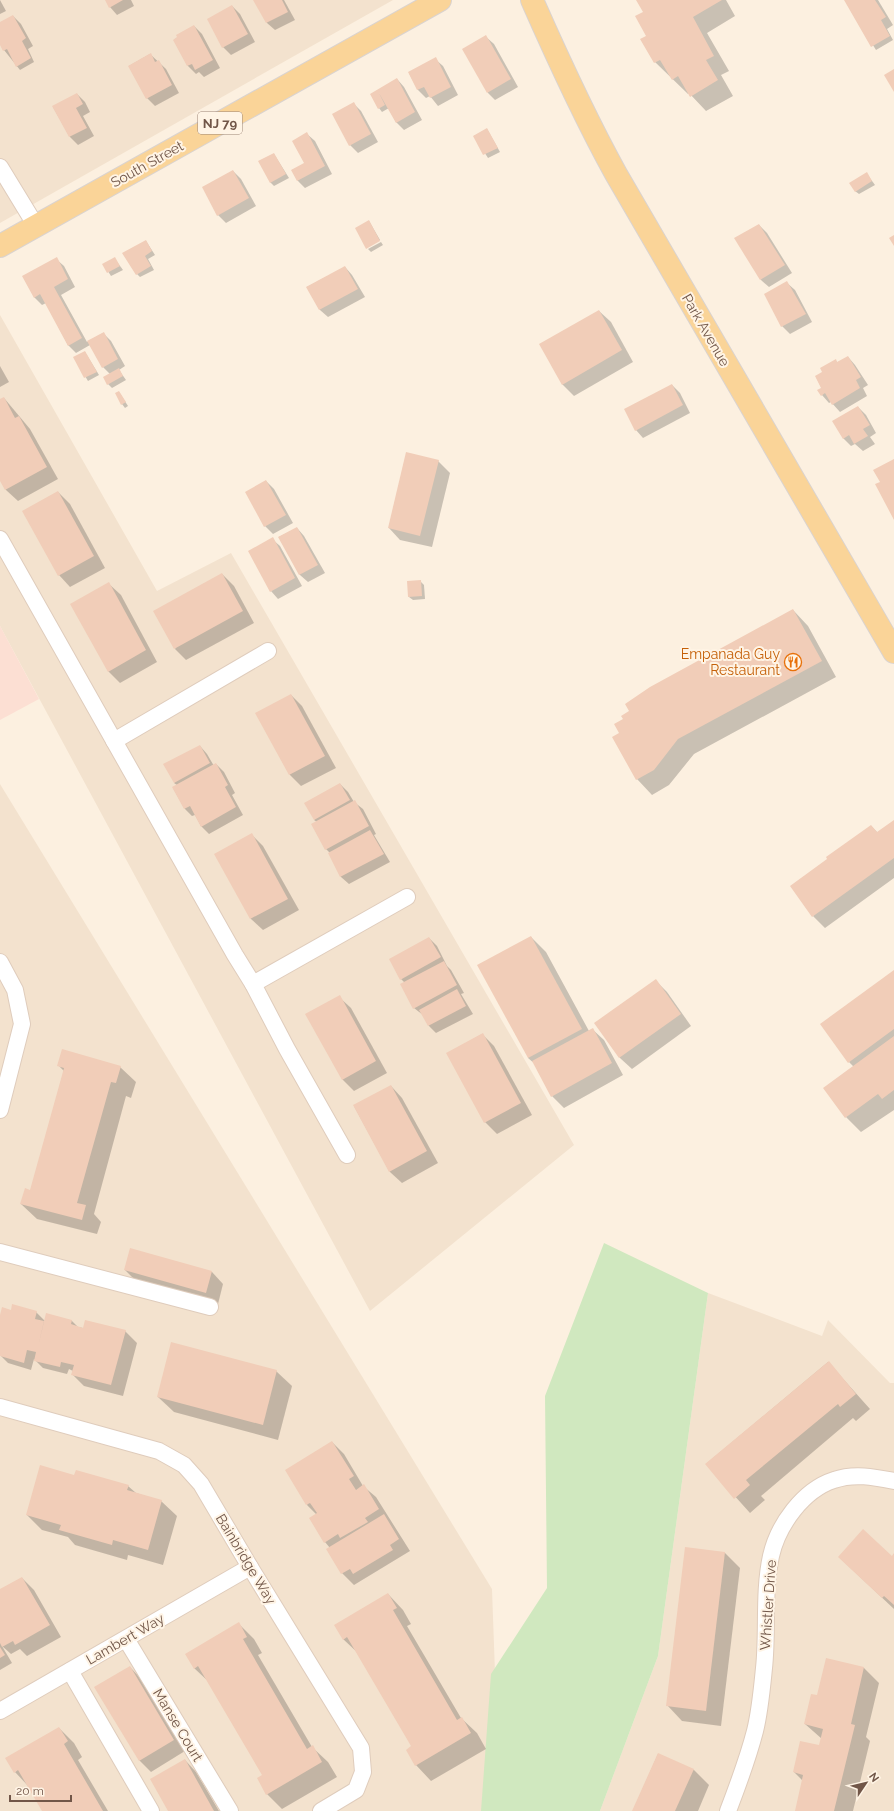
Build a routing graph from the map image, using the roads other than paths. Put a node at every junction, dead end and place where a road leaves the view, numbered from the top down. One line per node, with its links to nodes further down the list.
1 (440, 0): 4 (main road, South Street / NJ 79)
2 (532, 0): 8 (main road, Park Avenue)
3 (0, 167): 4 (street)
4 (36, 226): 5 (main road, South Street / NJ 79)
5 (0, 246)
6 (0, 539): 9 (street)
7 (268, 651): 9 (street)
8 (894, 652)
9 (114, 741): 12 (street)
10 (407, 897): 12 (street)
11 (0, 962): 13 (street)
12 (253, 984): 14 (street)
13 (0, 1110)
14 (347, 1155)
15 (0, 1252): 16 (street)
16 (210, 1307)
17 (0, 1407): 19 (street, Bainbridge Way)
18 (894, 1481): 26 (street, Whistler Drive)
19 (250, 1567): 20 (street, Lambert Way); 25 (street, Bainbridge Way)
20 (126, 1638): 21 (street, Lambert Way); 24 (street, Manse Court)
21 (70, 1671): 22 (street, Lambert Way); 23 (street)
22 (0, 1711)
23 (152, 1811)
24 (230, 1811)
25 (321, 1811)
26 (728, 1811)

